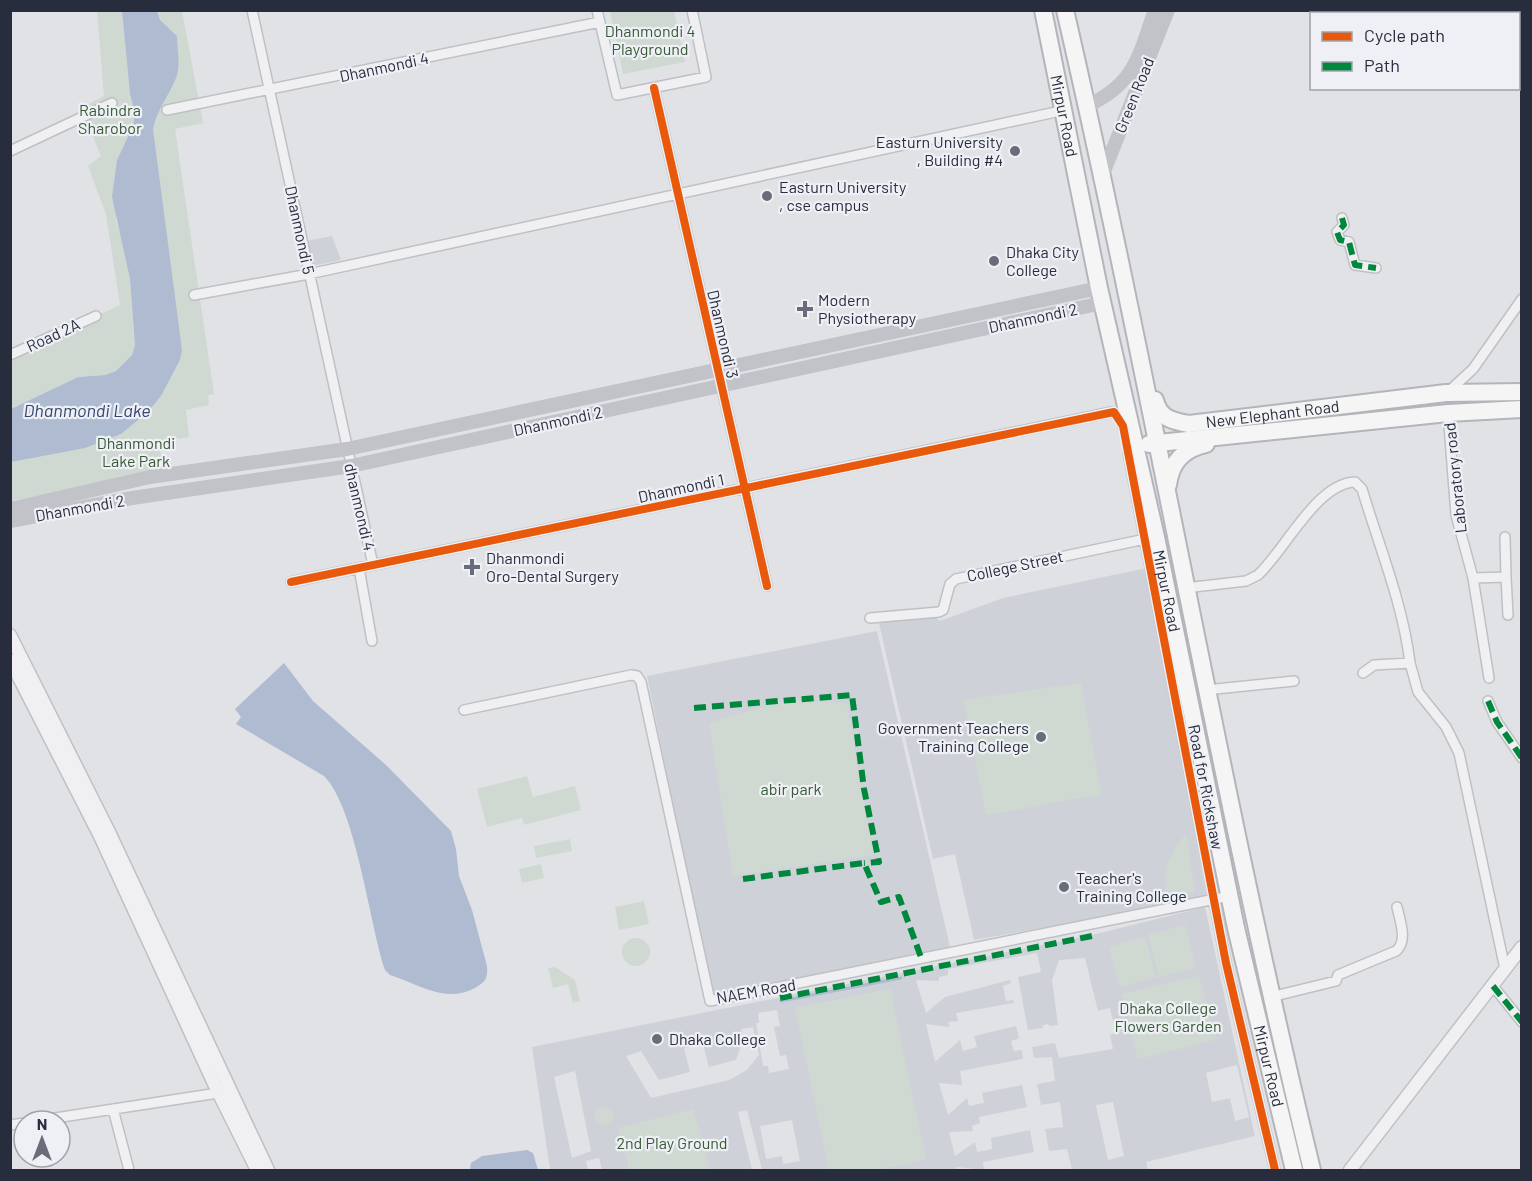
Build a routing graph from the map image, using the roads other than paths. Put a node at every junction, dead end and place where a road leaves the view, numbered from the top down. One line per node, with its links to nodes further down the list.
1 (252, 10): 12 (street, Dhanmondi 5)
2 (597, 10): 8 (street)
3 (692, 10): 11 (street)
4 (1043, 10): 16 (highway, Mirpur Road)
5 (1065, 10): 14 (highway, Mirpur Road)
6 (1155, 10): 14 (main road, Green Road)
7 (1168, 10): 18 (main road, Green Road)
8 (600, 22): 11 (street); 12 (street, Dhanmondi 4)
9 (1520, 59): 10 (street)
10 (1521, 74)
11 (654, 87): 19 (street, Dhanmondi 3)
12 (270, 91): 15 (street, Dhanmondi 4); 22 (street, Dhanmondi 5)
13 (112, 103): 17 (street)
14 (1087, 106): 16 (highway); 18 (highway, Mirpur Road)
15 (167, 110)
16 (1065, 110): 19 (street); 25 (highway, Mirpur Road)
17 (10, 151)
18 (1101, 179): 23 (highway, Mirpur Road)
19 (677, 195): 22 (street); 29 (street, Dhanmondi 3)
20 (1342, 218): 21 (street)
21 (1376, 268)
22 (309, 274): 24 (street); 38 (street, Dhanmondi 5)
23 (1124, 284): 32 (highway, New Elephant Road); 36 (highway, Mirpur Road)
24 (195, 295)
25 (1101, 295): 29 (main road, Dhanmondi 2); 30 (main road, Dhanmondi 2); 37 (highway, Mirpur Road)
26 (1521, 299): 32 (street)
27 (96, 316): 28 (street, Road 2A)
28 (10, 355)
29 (718, 370): 30 (street, Dhanmondi 3); 38 (main road, Dhanmondi 2)
30 (722, 386): 39 (main road, Dhanmondi 2); 40 (street, Dhanmondi 3)
31 (1521, 392): 32 (highway, New Elephant Road)
32 (1446, 393)
33 (1521, 409): 34 (highway, New Elephant Road)
34 (1448, 413): 35 (highway, New Elephant Road); 49 (street, Laboratory road)
35 (1245, 434): 36 (highway, New Elephant Road); 41 (highway)
36 (1159, 443): 37 (highway, New Elephant Road); 41 (highway, Mirpur Road)
37 (1137, 446): 44 (highway, Mirpur Road)
38 (347, 449): 39 (street, dhanmondi 4); 42 (main road, Dhanmondi 2)
39 (351, 466): 43 (main road, Dhanmondi 2); 46 (street, dhanmondi 4)
40 (745, 488): 44 (street, Dhanmondi 1); 46 (street, Dhanmondi 1); 51 (street, Dhanmondi 3)
41 (1168, 490): 52 (highway, Mirpur Road)
42 (10, 509)
43 (10, 521)
44 (1151, 537): 54 (street, College Street); 69 (highway, Mirpur Road)
45 (1505, 537): 48 (street)
46 (373, 565): 47 (street, Dhanmondi 1)
47 (359, 568): 50 (street, Dhanmondi 1); 56 (street)
48 (1506, 577): 49 (street); 53 (street)
49 (1473, 578): 60 (street, Laboratory road)
50 (291, 582)
51 (767, 586)
52 (1185, 588): 58 (street, Mirpur Road); 62 (highway, Mirpur Road)
53 (1508, 615)
54 (870, 618)
55 (10, 634): 65 (street)
56 (372, 641)
57 (10, 660): 65 (street)
58 (1410, 663): 59 (street); 72 (street)
59 (1363, 673)
60 (1488, 678)
61 (1294, 681): 62 (street)
62 (1206, 690): 68 (highway, Mirpur Road)
63 (1488, 701): 66 (street)
64 (464, 711): 69 (street, NAEM Road)
65 (55, 736): 67 (street)
66 (1521, 758)
67 (105, 834): 76 (street); 79 (street)
68 (1248, 891): 69 (highway); 74 (highway, Mirpur Road)
69 (1221, 898): 83 (street); 84 (highway, Mirpur Road)
70 (1397, 907): 74 (street)
71 (1521, 947): 72 (street)
72 (1505, 969): 73 (street)
73 (1493, 986): 75 (street); 86 (street)
74 (1271, 997): 85 (highway, Mirpur Road)
75 (1521, 1022)
76 (218, 1093): 77 (street); 79 (street)
77 (113, 1109): 78 (street); 80 (street)
78 (72, 1115)
79 (242, 1126): 81 (street); 82 (street)
80 (129, 1170)
81 (257, 1170)
82 (268, 1170)
83 (1275, 1170)
84 (1294, 1170)
85 (1312, 1170)
86 (1350, 1170)

